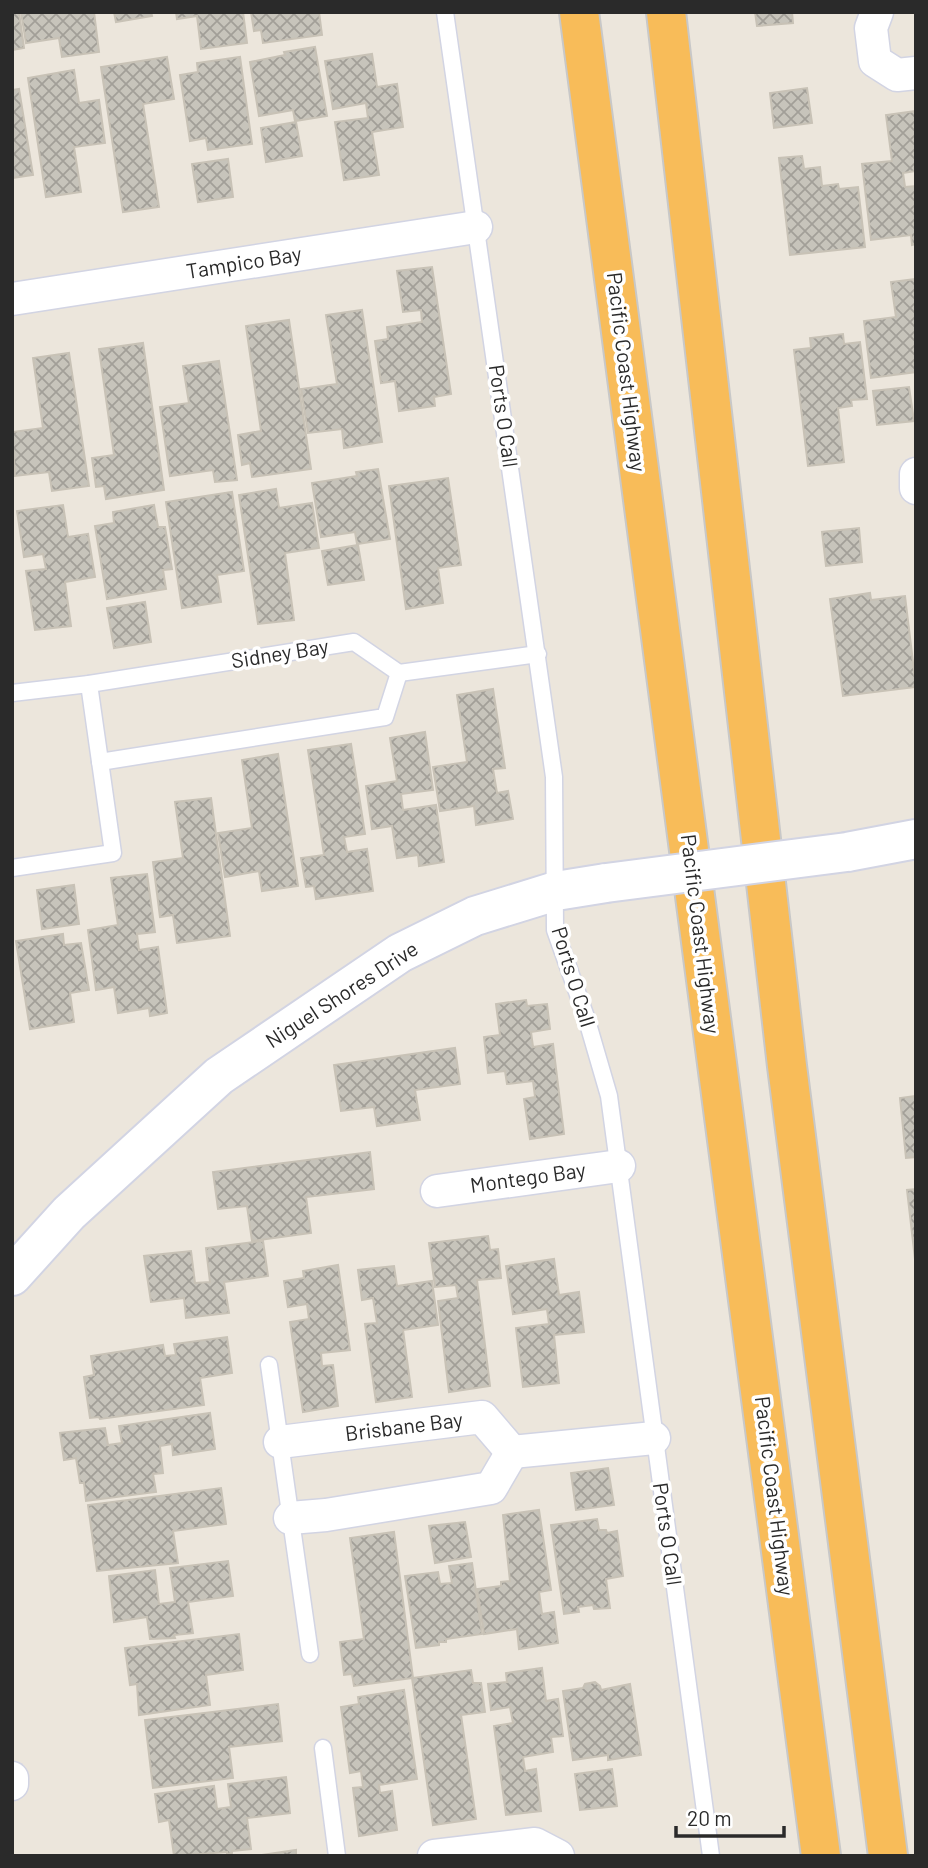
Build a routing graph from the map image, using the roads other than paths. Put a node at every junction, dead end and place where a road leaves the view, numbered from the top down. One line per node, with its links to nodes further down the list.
1 (445, 12): 6 (lane, Ports O Call)
2 (579, 12): 34 (highway, Pacific Coast Highway)
3 (666, 12): 35 (highway)
4 (877, 12): 5 (street)
5 (916, 73)
6 (476, 227): 7 (street, Tampico Bay); 10 (lane, Ports O Call)
7 (12, 299)
8 (916, 474): 9 (street)
9 (916, 488)
10 (538, 654): 11 (lane); 17 (lane, Ports O Call)
11 (399, 673): 12 (lane, Sidney Bay); 14 (lane)
12 (89, 684): 13 (lane, Sidney Bay); 14 (lane)
13 (12, 693)
14 (100, 762): 16 (lane)
15 (916, 839): 17 (street, Niguel Shores Drive, bridge)
16 (12, 867)
17 (556, 891): 18 (lane, Ports O Call); 20 (street, Niguel Shores Drive)
18 (619, 1166): 19 (street, Montego Bay); 22 (lane, Ports O Call)
19 (437, 1191)
20 (12, 1276)
21 (269, 1365): 23 (lane)
22 (654, 1438): 24 (street); 33 (lane, Ports O Call)
23 (280, 1442): 24 (street, Brisbane Bay); 25 (lane)
24 (512, 1452): 25 (street)
25 (290, 1518): 26 (lane)
26 (310, 1654)
27 (323, 1748): 30 (lane)
28 (12, 1778): 29 (street)
29 (12, 1784)
30 (337, 1856)
31 (434, 1856): 32 (street)
32 (558, 1856)
33 (711, 1856)
34 (821, 1856)
35 (888, 1856)

